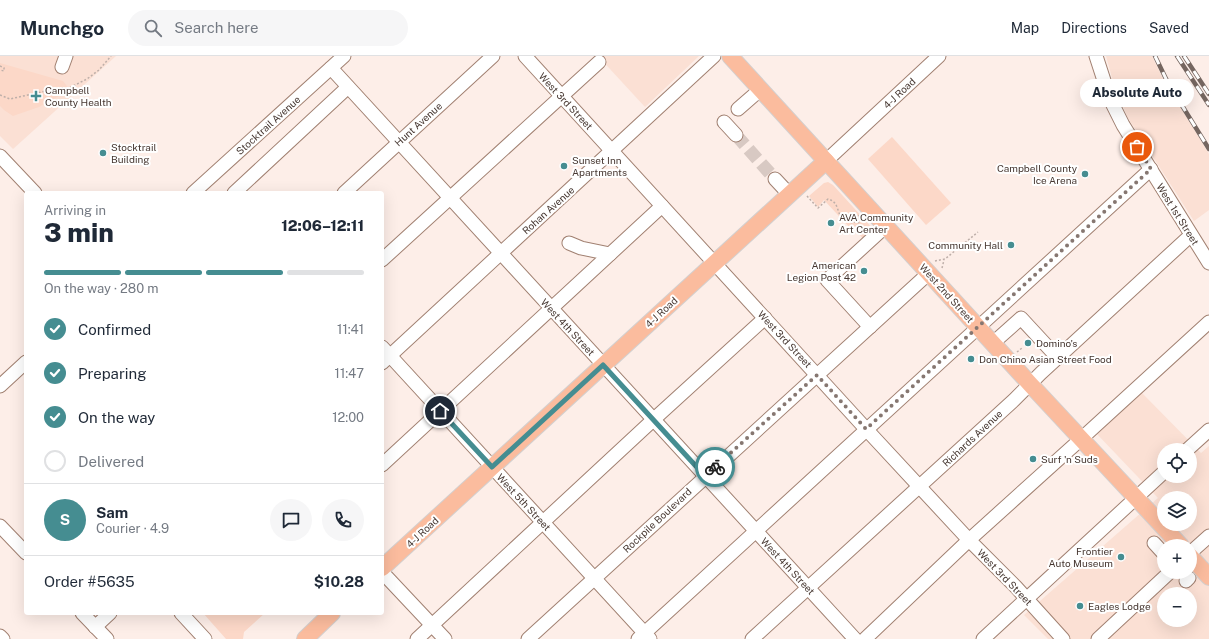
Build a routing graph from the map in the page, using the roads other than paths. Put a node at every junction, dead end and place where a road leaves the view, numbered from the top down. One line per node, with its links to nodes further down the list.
1 (344, 56): 9 (street, Stocktrail Avenue)
2 (493, 56): 16 (street, Hunt Avenue)
3 (525, 56): 12 (street, West 3rd Street)
4 (714, 56): 17 (street, Rohan Avenue)
5 (730, 56): 11 (main road, West 2nd Street)
6 (939, 56): 19 (street, 4-J Road)
7 (1096, 56): 20 (street, West 1st Street)
8 (599, 62): 12 (street)
9 (331, 68): 10 (street, West 4th Street); 23 (street, Stocktrail Avenue)
10 (348, 87): 16 (street, West 4th Street); 24 (street)
11 (760, 89): 13 (street); 19 (main road, West 2nd Street)
12 (562, 96): 17 (street, West 3rd Street); 27 (street)
13 (738, 109)
14 (724, 122): 15 (street)
15 (736, 135)
16 (398, 142): 25 (street, Hunt Avenue); 27 (street, West 4th Street)
17 (613, 151): 28 (street, West 3rd Street); 32 (street, Rohan Avenue)
18 (1, 160): 22 (street)
19 (826, 161): 26 (main road, 4-J Road); 29 (main road, West 2nd Street)
20 (1151, 169): 30 (street, West 1st Street); 42 (street)
21 (775, 179): 26 (street)
22 (32, 191)
23 (194, 191)
24 (236, 191)
25 (346, 191)
26 (790, 195): 35 (main road, 4-J Road)
27 (450, 199): 32 (street, West 4th Street); 34 (street)
28 (662, 206): 33 (street); 35 (street, West 3rd Street)
29 (886, 226): 37 (main road, West 2nd Street); 41 (street)
30 (1191, 235): 36 (street, West 1st Street); 45 (street, Richards Avenue)
31 (570, 243): 33 (street)
32 (500, 254): 38 (street, West 4th Street); 44 (street, Rohan Avenue)
33 (610, 254): 38 (street)
34 (384, 258)
35 (715, 262): 39 (street, West 3rd Street); 47 (main road, 4-J Road)
36 (1209, 263)
37 (934, 268): 41 (street, Rockpile Boulevard); 42 (main road, West 2nd Street)
38 (550, 309): 47 (street, West 4th Street); 51 (street)
39 (765, 318): 48 (street, West 3rd Street); 52 (street)
40 (1209, 322): 55 (street)
41 (870, 327): 48 (street, Rockpile Boulevard)
42 (978, 327): 43 (main road, West 2nd Street); 53 (street)
43 (993, 343): 45 (street); 49 (main road, West 2nd Street)
44 (385, 355): 51 (street, West 5th Street)
45 (1058, 358): 49 (street, Richards Avenue)
46 (24, 364): 50 (street)
47 (603, 365): 52 (street, West 4th Street); 58 (main road, 4-J Road)
48 (817, 375): 53 (street, West 3rd Street); 59 (street, Rockpile Boulevard)
49 (1030, 384): 55 (main road, West 2nd Street); 61 (street, Richards Avenue)
50 (0, 386)
51 (440, 411): 57 (street); 58 (street, West 5th Street)
52 (653, 420): 59 (street, West 4th Street); 63 (street)
53 (866, 429): 61 (street, West 3rd Street); 65 (street)
54 (1209, 430): 56 (street)
55 (1082, 440): 62 (main road, West 2nd Street); 68 (street)
56 (1195, 443)
57 (384, 463)
58 (492, 467): 63 (street, West 5th Street); 72 (main road, 4-J Road)
59 (705, 476): 65 (street, West 4th Street); 75 (street, Rockpile Boulevard)
60 (1157, 478): 62 (street)
61 (920, 486): 68 (street, West 3rd Street); 77 (street, Richards Avenue)
62 (1136, 498): 67 (main road, West 2nd Street); 78 (street)
63 (543, 522): 75 (street, West 5th Street); 83 (street)
64 (0, 526): 70 (street)
65 (756, 532): 77 (street, West 4th Street); 86 (street)
66 (1209, 536): 69 (street)
67 (1162, 539)
68 (969, 540): 78 (street, West 3rd Street); 96 (street)
69 (1197, 548)
70 (24, 551)
71 (1197, 563): 74 (main road)
72 (384, 566)
73 (384, 574): 83 (street)
74 (1209, 577)
75 (594, 579): 86 (street, West 5th Street); 93 (street, Rockpile Boulevard)
76 (1162, 579): 99 (street)
77 (808, 588): 94 (street, Richards Avenue); 95 (street, West 4th Street)
78 (1027, 599): 97 (street); 98 (street, West 3rd Street)
79 (84, 615): 84 (street)
80 (108, 615): 84 (street)
81 (183, 615): 89 (street)
82 (330, 615): 90 (main road)
83 (432, 626): 91 (street); 92 (street)
84 (95, 627): 88 (street)
85 (0, 636): 87 (street)
86 (644, 637)
87 (3, 639)
88 (107, 639)
89 (204, 639)
90 (305, 639)
91 (417, 639)
92 (445, 639)
93 (528, 639)
94 (752, 639)
95 (855, 639)
96 (865, 639)
97 (983, 639)
98 (1063, 639)
99 (1098, 639)

